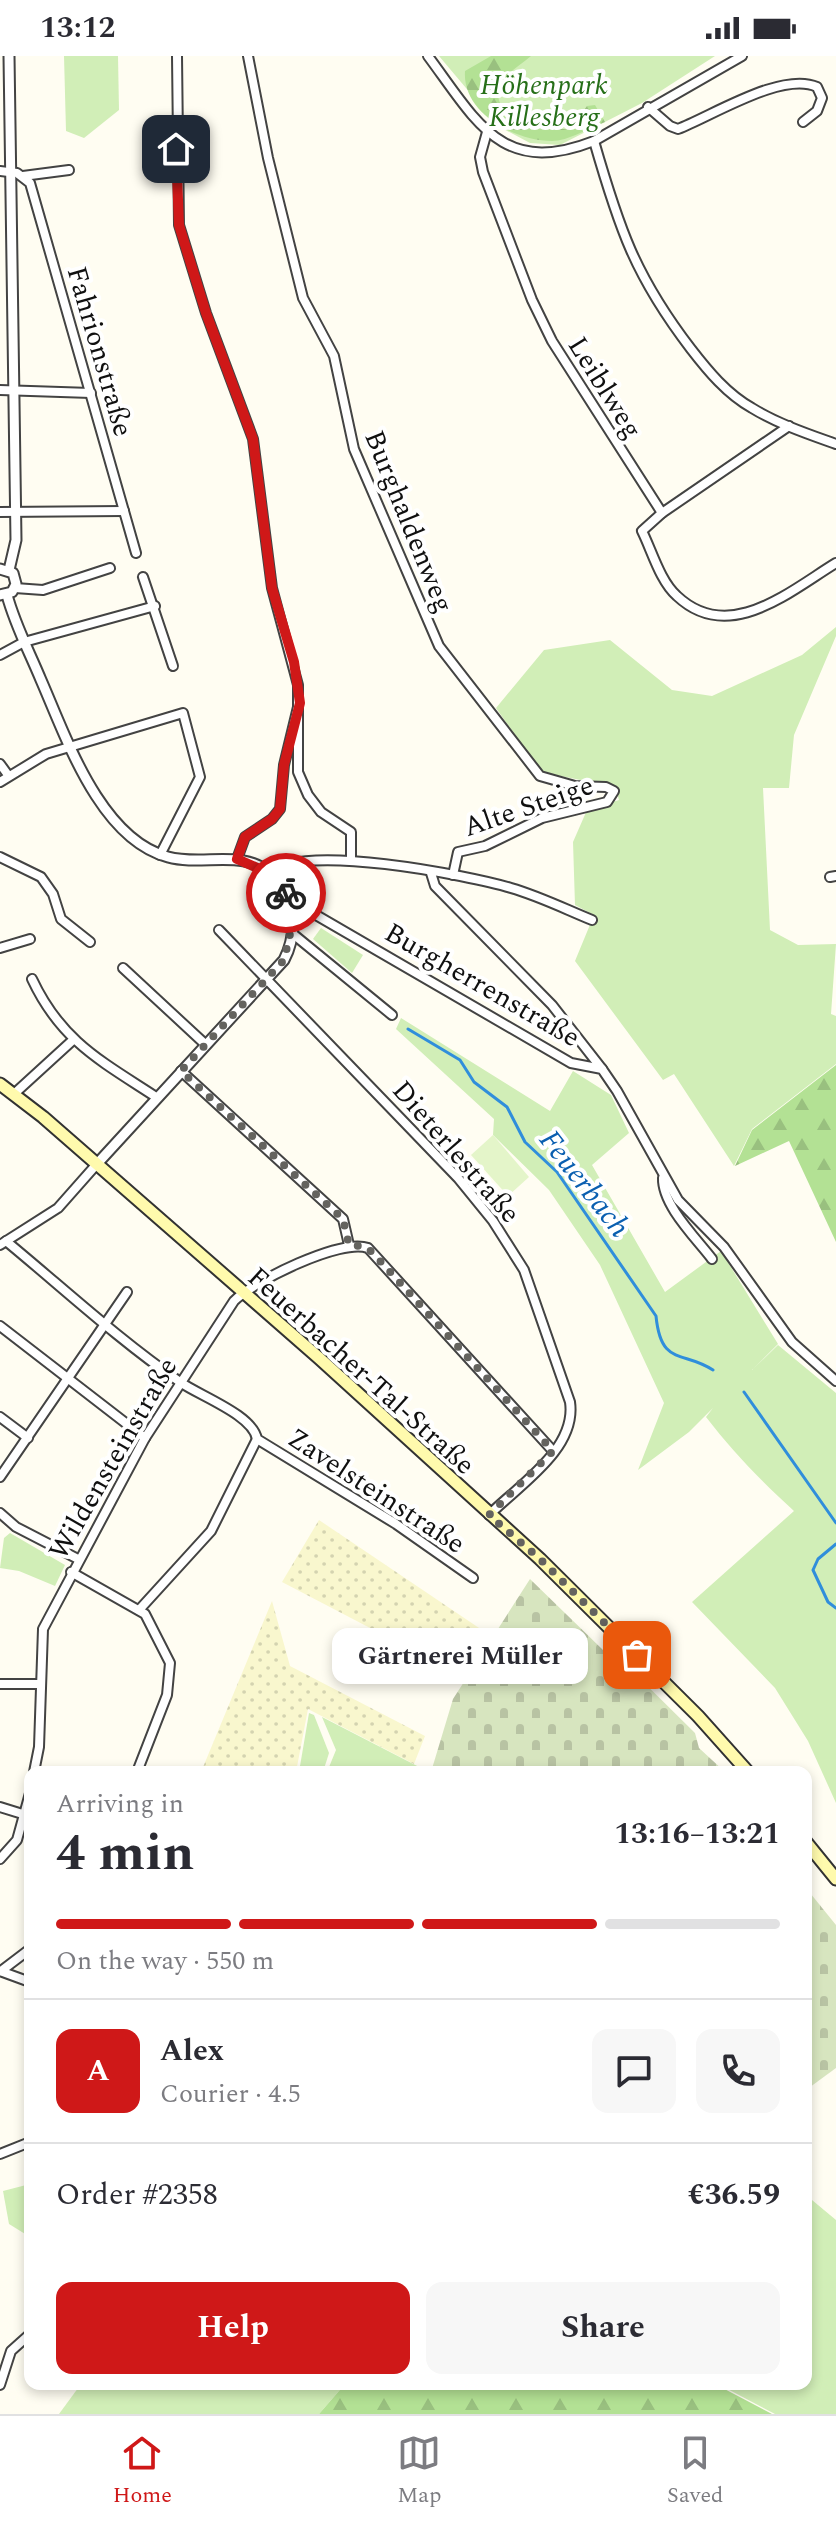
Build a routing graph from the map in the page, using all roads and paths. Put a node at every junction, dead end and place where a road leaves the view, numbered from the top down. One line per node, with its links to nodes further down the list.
1 (9, 56): 12 (street)
2 (177, 56): 33 (street)
3 (248, 56): 38 (street, Burghaldenweg)
4 (428, 56): 8 (street)
5 (742, 56): 6 (street)
6 (648, 107): 7 (street); 9 (street)
7 (803, 122)
8 (487, 132): 9 (street); 22 (street, Leiblweg)
9 (594, 141): 17 (street)
10 (69, 170): 13 (street)
11 (0, 171): 12 (street)
12 (12, 171): 13 (street); 15 (street)
13 (23, 176): 16 (street, Fahrionstraße)
14 (0, 390): 15 (street)
15 (13, 391): 16 (street); 21 (street)
16 (91, 393): 19 (street, Fahrionstraße)
17 (789, 426): 18 (street); 22 (street)
18 (836, 444)
19 (124, 511): 21 (street); 23 (street, Fahrionstraße)
20 (0, 512): 21 (street)
21 (15, 512): 26 (street)
22 (662, 513): 24 (street)
23 (136, 553)
24 (836, 563)
25 (110, 568): 28 (street)
26 (5, 570): 28 (street)
27 (143, 577): 29 (street)
28 (7, 593): 30 (street)
29 (155, 606): 30 (street); 32 (street)
30 (24, 642): 31 (street); 34 (street)
31 (0, 655)
32 (173, 666)
33 (300, 703): 41 (street); 42 (street)
34 (69, 747): 36 (street); 39 (street); 39 (street)
35 (0, 764): 36 (street)
36 (8, 775): 37 (street)
37 (0, 782)
38 (599, 788): 45 (street, Alte Steige)
39 (160, 855): 41 (street)
40 (0, 857): 51 (street)
41 (237, 859): 44 (street)
42 (351, 859): 43 (street); 44 (street)
43 (431, 873): 45 (street); 59 (street)
44 (271, 874): 46 (street)
45 (453, 875): 47 (street)
46 (292, 912): 49 (street); 59 (street, Burgherrenstraße)
47 (592, 920)
48 (219, 930): 55 (street, Dieterlestraße)
49 (293, 934): 55 (street); 56 (street)
50 (30, 939): 52 (street)
51 (90, 942)
52 (0, 948)
53 (123, 968): 58 (street)
54 (32, 979): 57 (street)
55 (267, 979): 58 (street); 80 (street, Dieterlestraße)
56 (392, 1015)
57 (73, 1040): 62 (street); 63 (street)
58 (205, 1044): 60 (street)
59 (602, 1069): 65 (street, Burgherrenstraße)
60 (181, 1071): 63 (street); 67 (street)
61 (0, 1084): 62 (main road, Feuerbacher-Tal-Straße)
62 (15, 1093): 64 (main road, Feuerbacher-Tal-Straße)
63 (156, 1097): 64 (street)
64 (96, 1165): 66 (street); 70 (main road, Feuerbacher-Tal-Straße)
65 (663, 1178): 68 (street); 74 (street, Burgherrenstraße)
66 (3, 1243): 71 (street, Zavelsteinstraße)
67 (349, 1245): 70 (street, Wildensteinstraße); 80 (street)
68 (712, 1259)
69 (127, 1292): 71 (street)
70 (241, 1294): 75 (street, Wildensteinstraße); 82 (main road, Feuerbacher-Tal-Straße)
71 (104, 1321): 73 (street); 75 (street, Zavelsteinstraße)
72 (0, 1326): 73 (street)
73 (66, 1380): 77 (street); 78 (street)
74 (836, 1381)
75 (180, 1382): 78 (street, Wildensteinstraße); 79 (street, Zavelsteinstraße)
76 (0, 1417): 77 (street)
77 (28, 1438): 81 (street)
78 (145, 1438): 84 (street, Wildensteinstraße)
79 (257, 1439): 86 (street, Zavelsteinstraße); 87 (street, Zavelsteinstraße)
80 (553, 1451): 82 (street, Dieterlestraße)
81 (0, 1477)
82 (489, 1515): 92 (main road, Feuerbacher-Tal-Straße)
83 (1, 1517): 84 (street)
84 (78, 1559): 85 (street, Wildensteinstraße)
85 (71, 1572): 87 (street); 89 (street, Wildensteinstraße)
86 (473, 1578)
87 (139, 1610): 91 (street)
88 (0, 1684): 89 (street)
89 (39, 1684): 90 (street, Wildensteinstraße)
90 (35, 1766)
91 (139, 1766)
92 (742, 1766)
93 (0, 1807): 94 (street)
94 (24, 1814)
95 (24, 1824): 97 (street)
96 (812, 1849): 98 (main road)
97 (0, 1859)
98 (836, 1879)
99 (24, 1953): 100 (street)
100 (0, 1971): 101 (street)
101 (24, 1980)
102 (24, 2144): 103 (street)
103 (0, 2154)
104 (24, 2339): 105 (street)
105 (0, 2385)

